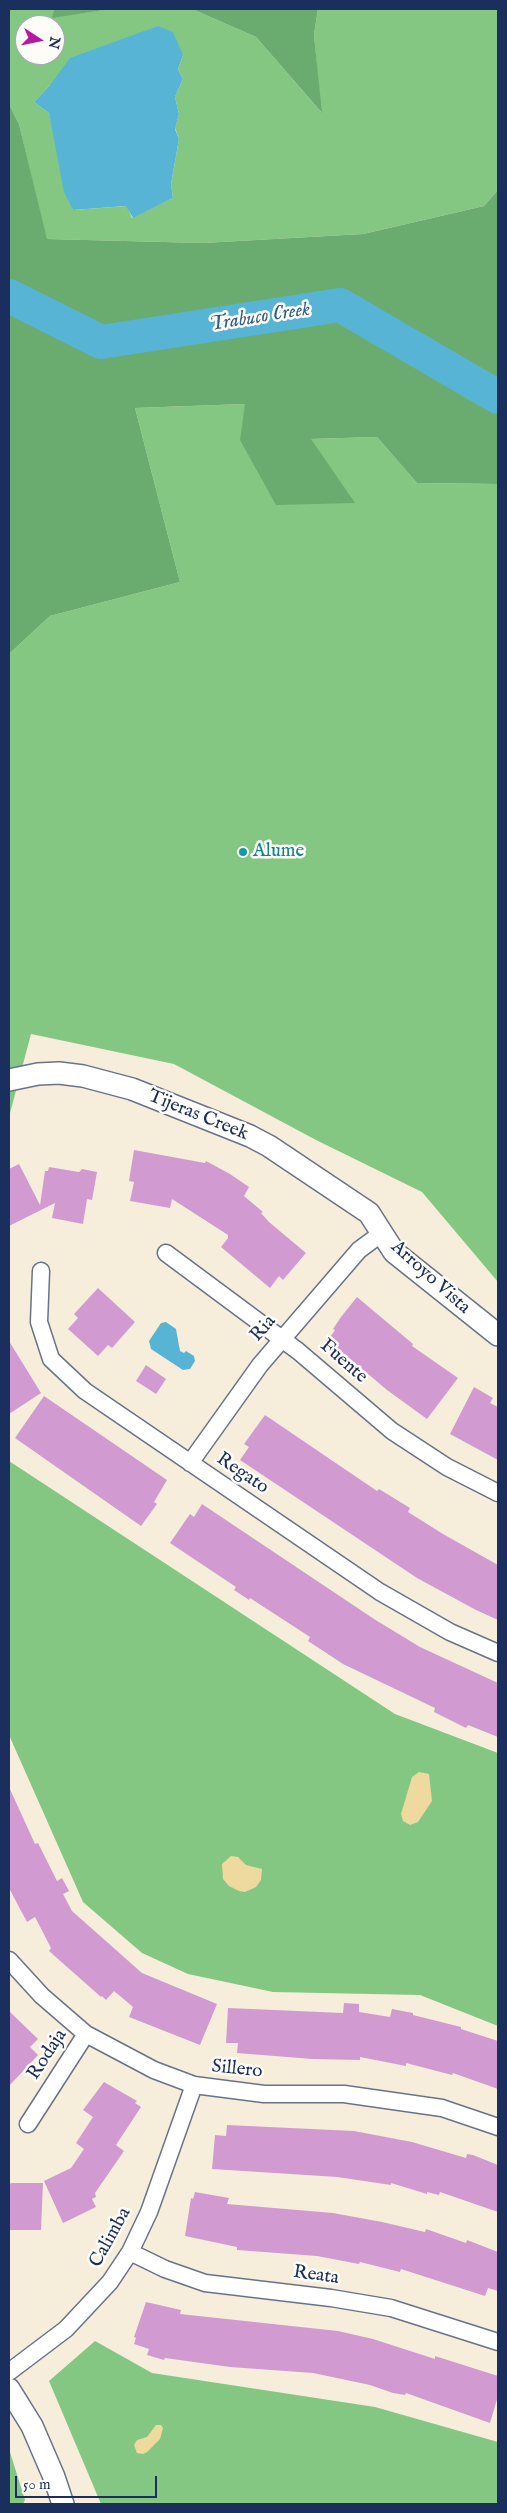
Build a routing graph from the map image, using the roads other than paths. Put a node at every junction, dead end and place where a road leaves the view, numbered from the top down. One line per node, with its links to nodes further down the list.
1 (9, 1080): 2 (street, Tijeras Creek)
2 (369, 1213): 3 (street, Arroyo Vista)
3 (382, 1233): 6 (street, Arroyo Vista); 7 (street, Ria)
4 (166, 1253): 7 (street, Fuente)
5 (41, 1271): 8 (street, Regato)
6 (498, 1336)
7 (282, 1339): 8 (street, Ria); 9 (street, Fuente)
8 (190, 1463): 10 (street, Regato)
9 (498, 1493)
10 (498, 1653)
11 (9, 1960): 12 (street, Sillero)
12 (86, 2034): 13 (street, Sillero); 14 (street, Rodaja)
13 (194, 2085): 15 (street, Sillero); 16 (street, Calimba)
14 (28, 2124)
15 (498, 2127)
16 (130, 2252): 17 (street, Reata); 18 (street, Calimba)
17 (498, 2342)
18 (9, 2372)
19 (9, 2390): 20 (street)
20 (62, 2504)

